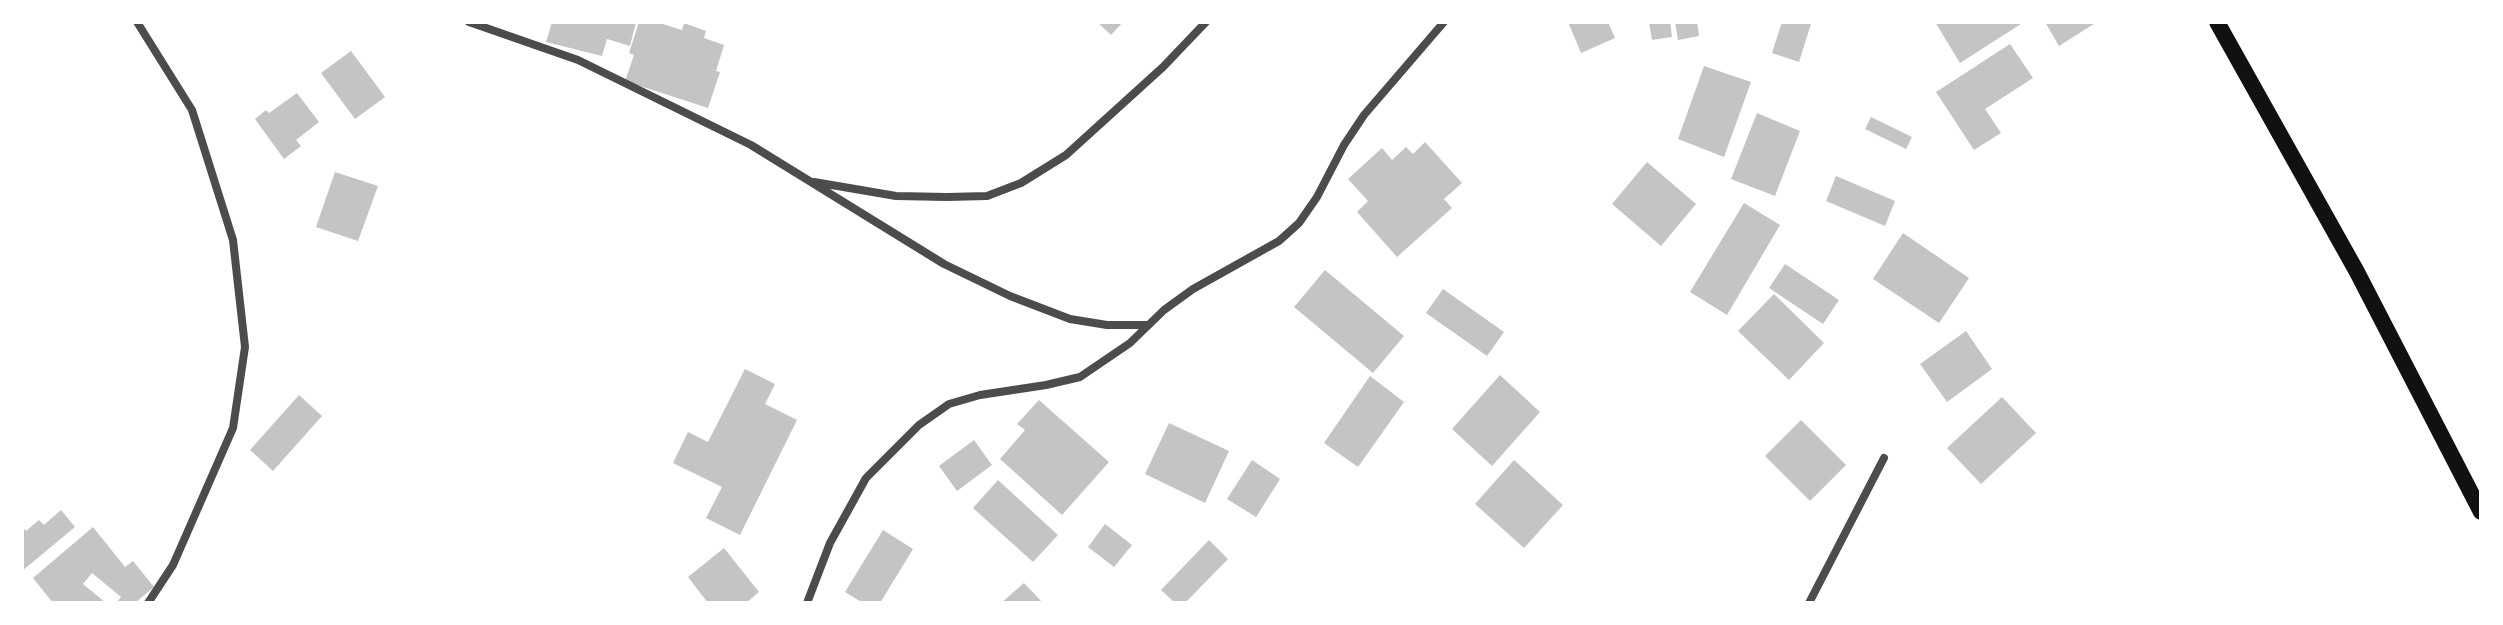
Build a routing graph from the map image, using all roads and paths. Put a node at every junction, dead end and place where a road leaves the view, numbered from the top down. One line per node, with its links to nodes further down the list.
1 (137, 22): 10 (street)
2 (469, 22): 6 (street)
3 (1206, 22): 6 (street)
4 (1444, 22): 7 (street)
5 (2217, 22): 9 (main road)
6 (809, 181): 7 (street)
7 (1148, 325): 11 (street)
8 (1884, 458): 12 (street)
9 (2481, 512)
10 (148, 603)
11 (807, 603)
12 (1809, 603)

